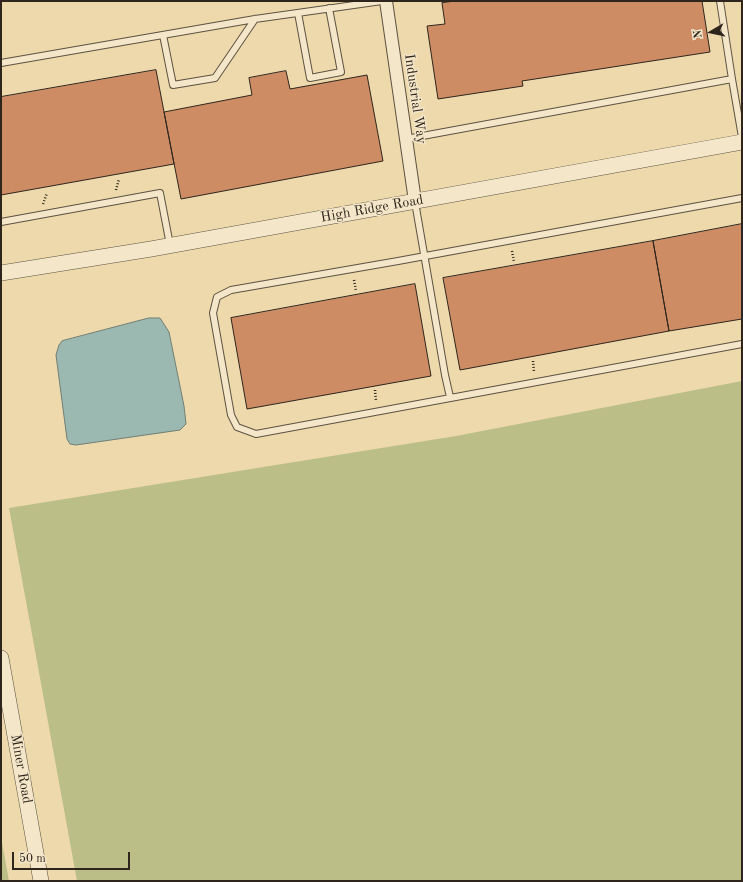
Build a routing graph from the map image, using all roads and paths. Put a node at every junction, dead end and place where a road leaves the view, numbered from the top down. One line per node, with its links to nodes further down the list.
1 (382, 1): 4 (lane)
2 (386, 1): 11 (street, Industrial Way)
3 (720, 1): 9 (lane)
4 (329, 8): 5 (lane); 5 (lane)
5 (298, 13): 6 (lane)
6 (255, 19): 7 (lane); 7 (lane)
7 (163, 35): 8 (lane)
8 (1, 63)
9 (732, 79): 10 (lane); 11 (lane)
10 (742, 137)
11 (406, 139): 17 (street, Industrial Way)
12 (742, 142): 17 (street, High Ridge Road)
13 (119, 179): 15 (path)
14 (47, 192): 18 (path)
15 (114, 194)
16 (742, 198): 22 (lane)
17 (415, 201): 20 (street, High Ridge Road); 22 (lane)
18 (41, 208)
19 (1, 222): 20 (lane)
20 (170, 245): 24 (street, High Ridge Road)
21 (512, 249): 23 (path)
22 (424, 256): 31 (lane); 31 (lane)
23 (514, 262)
24 (1, 273)
25 (353, 278): 26 (path)
26 (356, 291)
27 (742, 344): 31 (lane)
28 (533, 361): 29 (path)
29 (535, 374)
30 (374, 390): 32 (path)
31 (450, 398)
32 (377, 403)
33 (1, 658): 34 (street, Miner Road)
34 (41, 881)

